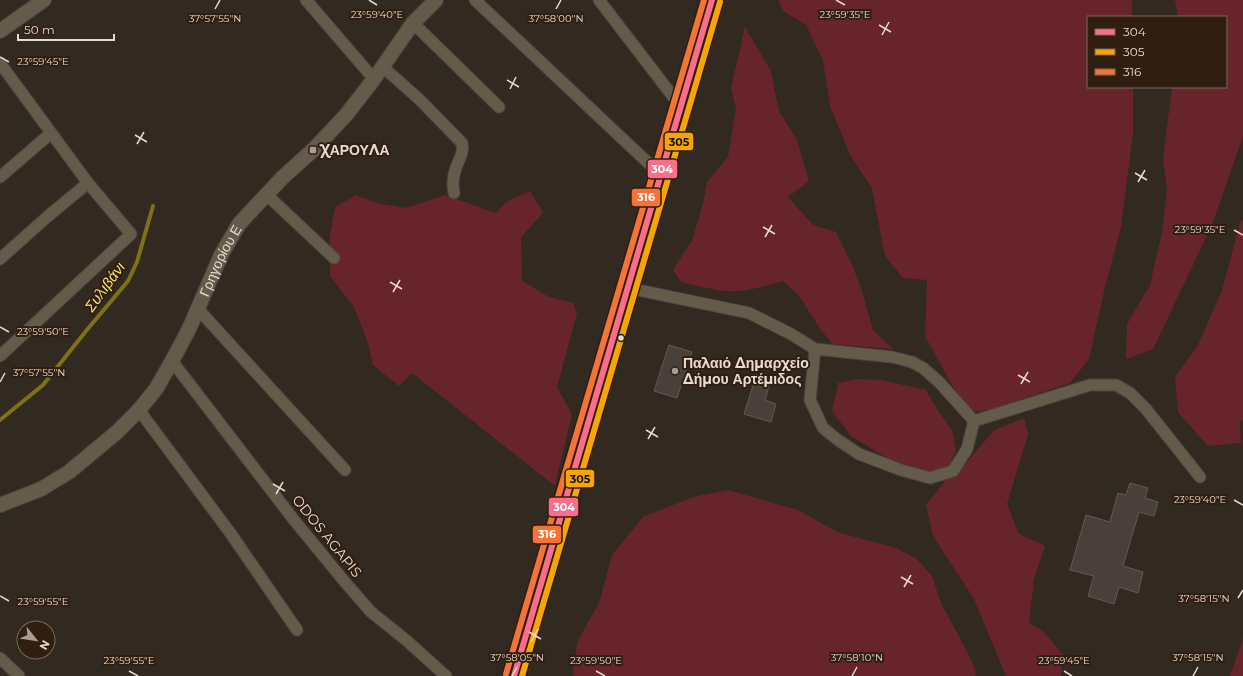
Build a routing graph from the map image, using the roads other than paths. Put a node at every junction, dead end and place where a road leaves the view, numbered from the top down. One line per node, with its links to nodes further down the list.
1 (44, 0): 8 (street)
2 (306, 0): 11 (street)
3 (476, 0): 15 (street)
4 (599, 0): 13 (street)
5 (712, 0): 13 (main road)
6 (431, 2): 7 (street, Γρηγορίου Ε)
7 (413, 23): 10 (street, Γρηγορίου Ε); 12 (street)
8 (0, 31)
9 (0, 64): 14 (street)
10 (383, 67): 11 (street, Γρηγορίου Ε); 18 (street)
11 (374, 79): 19 (street, Γρηγορίου Ε)
12 (499, 107)
13 (681, 107): 15 (main road)
14 (51, 133): 16 (street); 17 (street)
15 (661, 175): 22 (main road)
16 (0, 177)
17 (88, 183): 21 (street); 25 (street)
18 (454, 193)
19 (267, 195): 20 (street); 23 (street, Γρηγορίου Ε)
20 (334, 258)
21 (0, 259)
22 (628, 288): 24 (street); 36 (main road)
23 (198, 309): 26 (street, Γρηγορίου Ε); 29 (street)
24 (815, 350): 28 (street); 28 (street)
25 (0, 356)
26 (172, 361): 27 (street, Γρηγορίου Ε); 35 (street, ODOS AGAPIS)
27 (139, 410): 31 (street, Γρηγορίου Ε); 32 (street)
28 (974, 421): 30 (street)
29 (345, 470)
30 (1200, 477)
31 (0, 505)
32 (297, 630)
33 (0, 658): 34 (street)
34 (19, 676)
35 (446, 676)
36 (514, 676)

